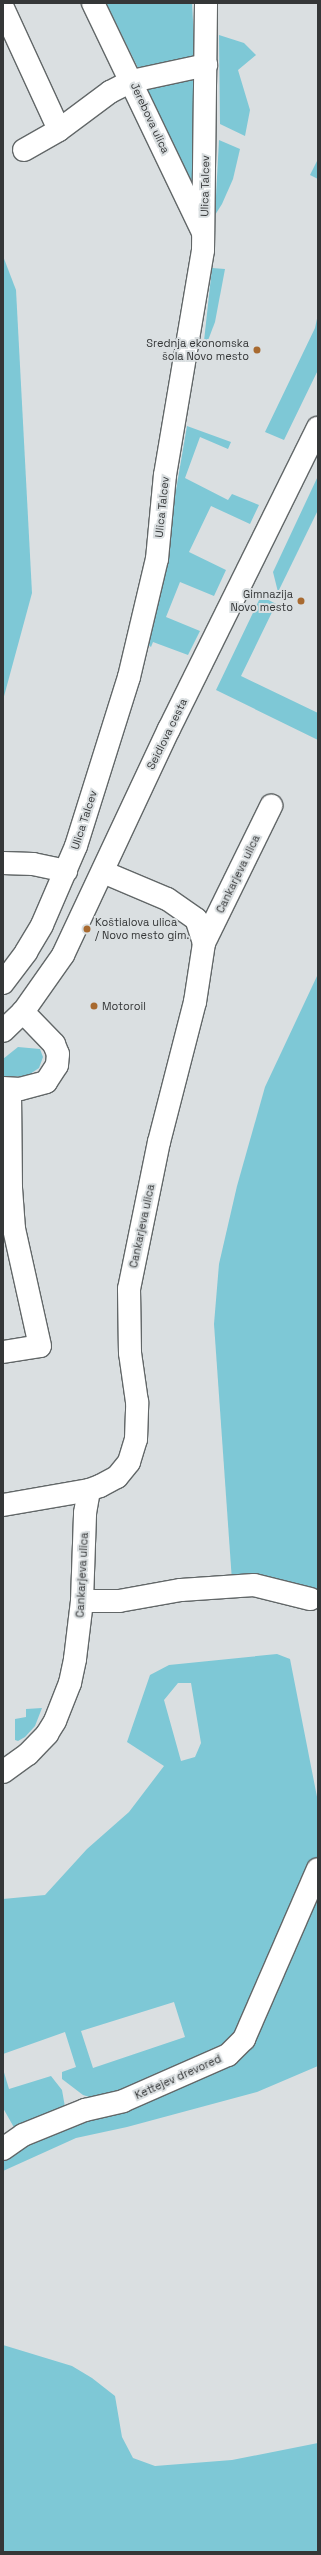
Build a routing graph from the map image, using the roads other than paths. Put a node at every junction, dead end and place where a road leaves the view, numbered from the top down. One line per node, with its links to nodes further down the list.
1 (93, 3): 5 (street, Jerebova ulica)
2 (206, 3): 4 (street, Ulica Talcev)
3 (3, 8): 6 (street)
4 (206, 65): 5 (street); 8 (street, Ulica Talcev)
5 (132, 81): 6 (street); 8 (street, Jerebova ulica)
6 (59, 130): 7 (street)
7 (24, 150)
8 (204, 235): 12 (street, Ulica Talcev)
9 (318, 428): 13 (street, Seidlova cesta)
10 (271, 806): 14 (street, Cankarjeva ulica)
11 (3, 863): 12 (street)
12 (66, 871): 15 (street, Ulica Talcev)
13 (102, 872): 14 (street, Cankarjeva ulica); 16 (street, Seidlova cesta)
14 (204, 943): 20 (street, Cankarjeva ulica)
15 (3, 983)
16 (23, 1012): 17 (street, Seidlova cesta); 18 (street)
17 (3, 1031)
18 (6, 1089): 19 (street)
19 (3, 1352)
20 (89, 1490): 21 (street, Cankarjeva ulica); 23 (street, Cankarjeva ulica)
21 (3, 1505)
22 (310, 1599): 23 (street)
23 (82, 1601): 24 (street, Cankarjeva ulica)
24 (3, 1772)
25 (318, 1869): 26 (street, Kettejev drevored)
26 (3, 2149)

